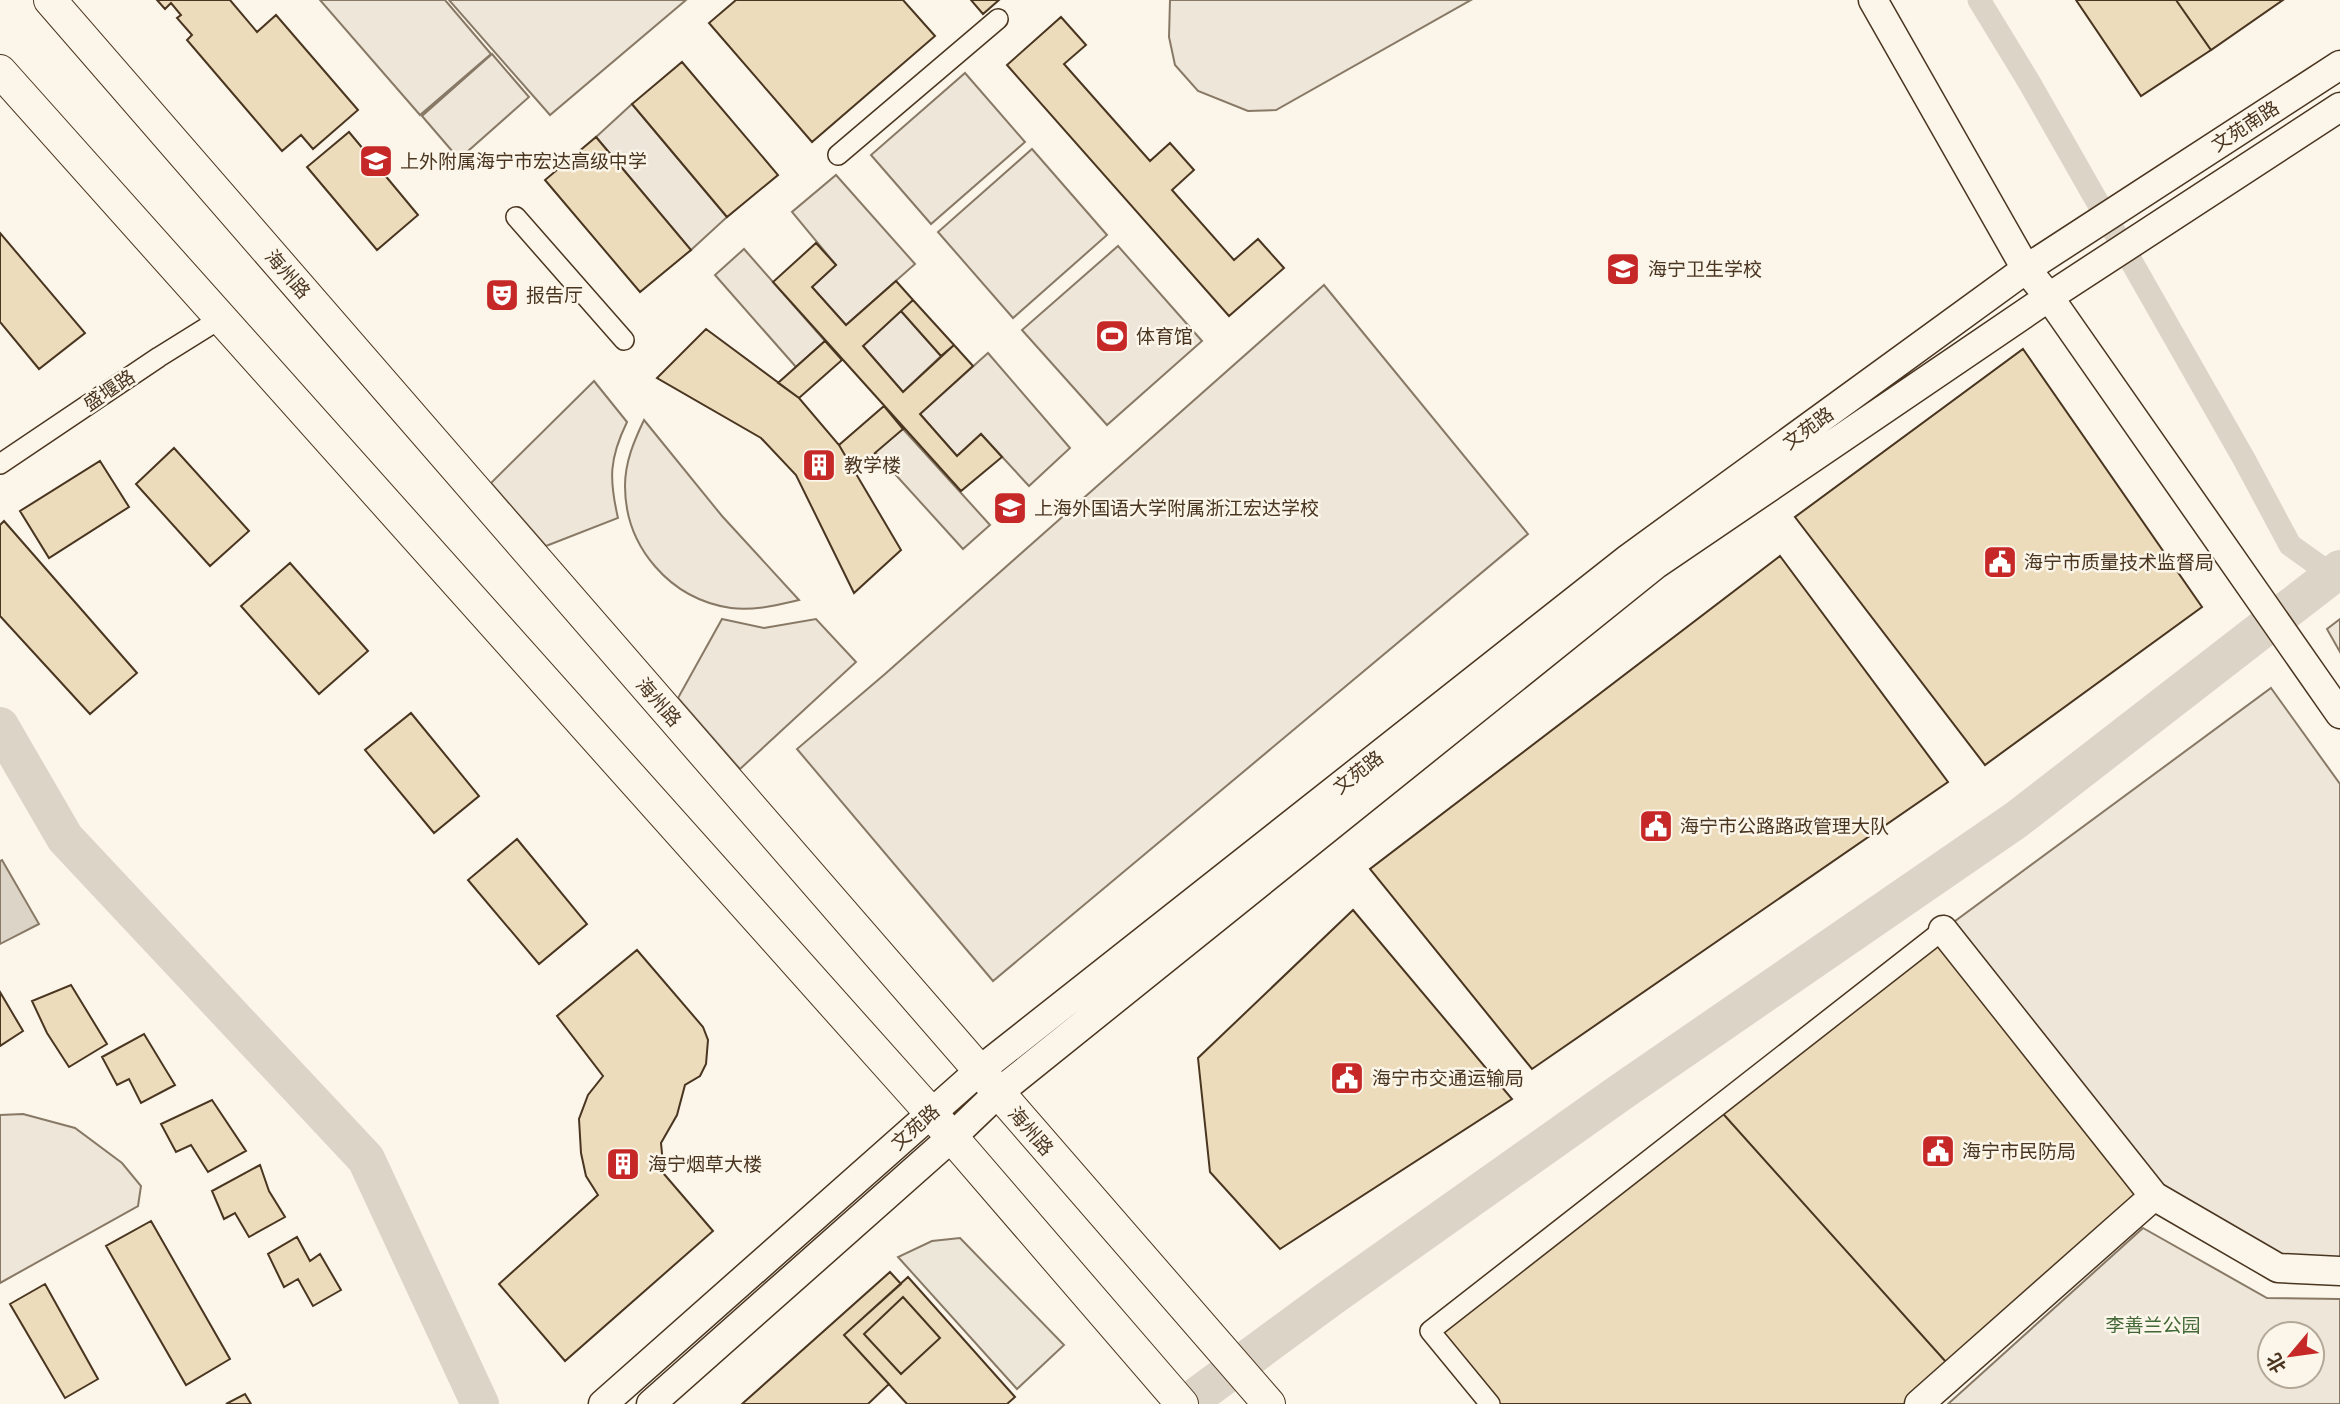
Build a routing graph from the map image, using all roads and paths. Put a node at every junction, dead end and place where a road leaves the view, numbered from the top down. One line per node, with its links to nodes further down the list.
1 (50, 0): 18 (main road, 海州路)
2 (1873, 0): 11 (main road)
3 (998, 19): 7 (street)
4 (2340, 65): 8 (main road, 文苑南路)
5 (0, 71): 13 (main road)
6 (2340, 107): 10 (main road, 文苑南路)
7 (838, 155)
8 (2149, 187): 11 (main road, 文苑路)
9 (516, 217): 14 (street)
10 (2167, 219): 12 (main road, 文苑路)
11 (2026, 269): 12 (main road); 18 (main road, 文苑路)
12 (2049, 296): 16 (main road); 18 (main road, 文苑路)
13 (220, 319): 15 (street, 盛堰路); 19 (main road)
14 (624, 340)
15 (0, 464)
16 (2340, 713)
17 (1943, 930): 21 (main road); 27 (street)
18 (988, 1082): 19 (main road, 文苑路); 20 (main road, 文苑路); 23 (main road, 海州路)
19 (931, 1113): 20 (main road); 24 (main road, 文苑路)
20 (951, 1138): 25 (main road, 文苑路); 26 (main road)
21 (2154, 1196): 22 (main road); 28 (main road)
22 (2340, 1271)
23 (1269, 1403)
24 (603, 1404)
25 (651, 1404)
26 (1182, 1404)
27 (1490, 1404)
28 (1919, 1404)

